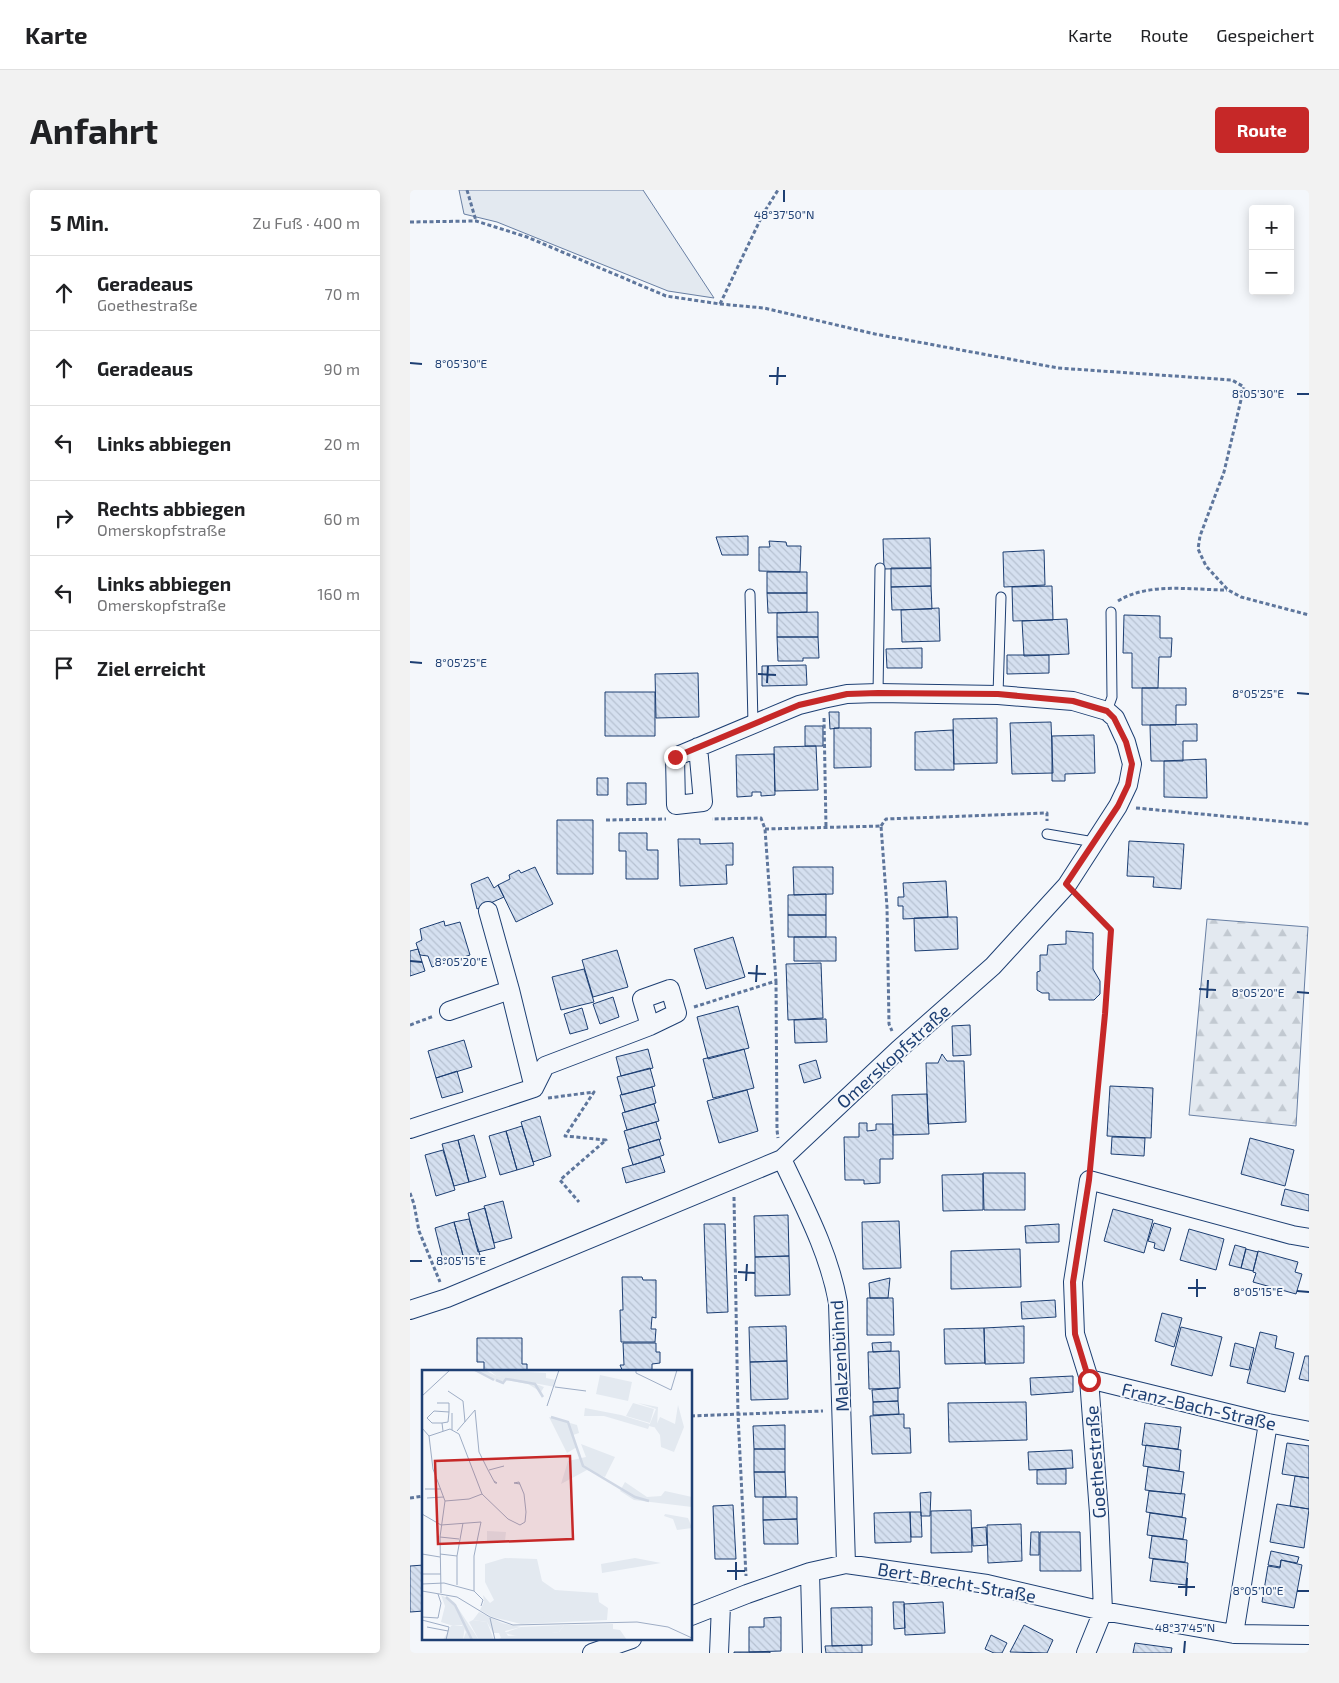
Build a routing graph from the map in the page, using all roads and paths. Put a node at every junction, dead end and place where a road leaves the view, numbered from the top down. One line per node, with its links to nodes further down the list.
1 (467, 190): 3 (path)
2 (778, 190): 5 (path)
3 (476, 221): 4 (path); 5 (path)
4 (410, 222)
5 (720, 304): 7 (path)
6 (880, 568): 12 (lane)
7 (1228, 590): 10 (path); 11 (path)
8 (750, 594): 16 (lane)
9 (1001, 597): 13 (lane)
10 (1112, 612): 15 (lane)
11 (1309, 615)
12 (878, 693): 13 (street); 14 (street)
13 (998, 694): 15 (street)
14 (824, 699): 16 (street); 25 (path)
15 (1107, 711): 18 (street, Omerskopfstraße)
16 (753, 724): 17 (street)
17 (698, 747)
18 (1118, 806): 23 (path); 28 (street, Omerskopfstraße)
19 (1047, 813): 24 (path)
20 (669, 819): 22 (path)
21 (706, 819): 26 (path)
22 (606, 820)
23 (1309, 824)
24 (881, 826): 25 (path); 37 (path)
25 (826, 827): 26 (path)
26 (765, 829): 31 (path)
27 (1046, 834): 28 (lane)
28 (1094, 842): 29 (street, Omerskopfstraße)
29 (1066, 884): 37 (street, Omerskopfstraße); 42 (path)
30 (488, 911): 32 (street)
31 (776, 981): 34 (path); 40 (path)
32 (510, 990): 33 (street); 38 (street)
33 (449, 1011): 35 (path)
34 (677, 1013): 36 (street); 36 (street)
35 (410, 1025)
36 (650, 1026): 38 (street)
37 (898, 1050): 40 (street, Omerskopfstraße)
38 (534, 1088): 39 (street); 44 (path)
39 (410, 1129)
40 (782, 1158): 41 (street, Omerskopfstraße); 49 (street, Malzenbühnd)
41 (734, 1178): 46 (street, Omerskopfstraße); 50 (path)
42 (1089, 1180): 45 (street); 48 (street, Goethestraße)
43 (410, 1193): 46 (path)
44 (579, 1202)
45 (1309, 1238)
46 (447, 1298): 47 (street, Omerskopfstraße)
47 (410, 1310)
48 (1089, 1380): 52 (street, Franz-Bach-Straße); 58 (street, Goethestraße)
49 (842, 1410): 50 (path); 54 (street, Malzenbühnd)
50 (738, 1415): 51 (path); 56 (path)
51 (692, 1416)
52 (1268, 1423): 53 (street, Franz-Bach-Straße); 60 (street)
53 (1309, 1430)
54 (846, 1564): 55 (street, Bert-Brecht-Straße); 58 (street, Bert-Brecht-Straße)
55 (810, 1572): 56 (street, Bert-Brecht-Straße); 65 (street)
56 (747, 1594): 57 (street, Bert-Brecht-Straße)
57 (721, 1605): 59 (street, Bert-Brecht-Straße); 64 (street)
58 (1103, 1611): 60 (street, Bert-Brecht-Straße); 66 (street, Goethestraße)
59 (692, 1616)
60 (1234, 1634): 61 (street, Bert-Brecht-Straße)
61 (1309, 1635)
62 (630, 1640): 63 (street)
63 (600, 1652)
64 (719, 1653)
65 (812, 1653)
66 (1086, 1653)

